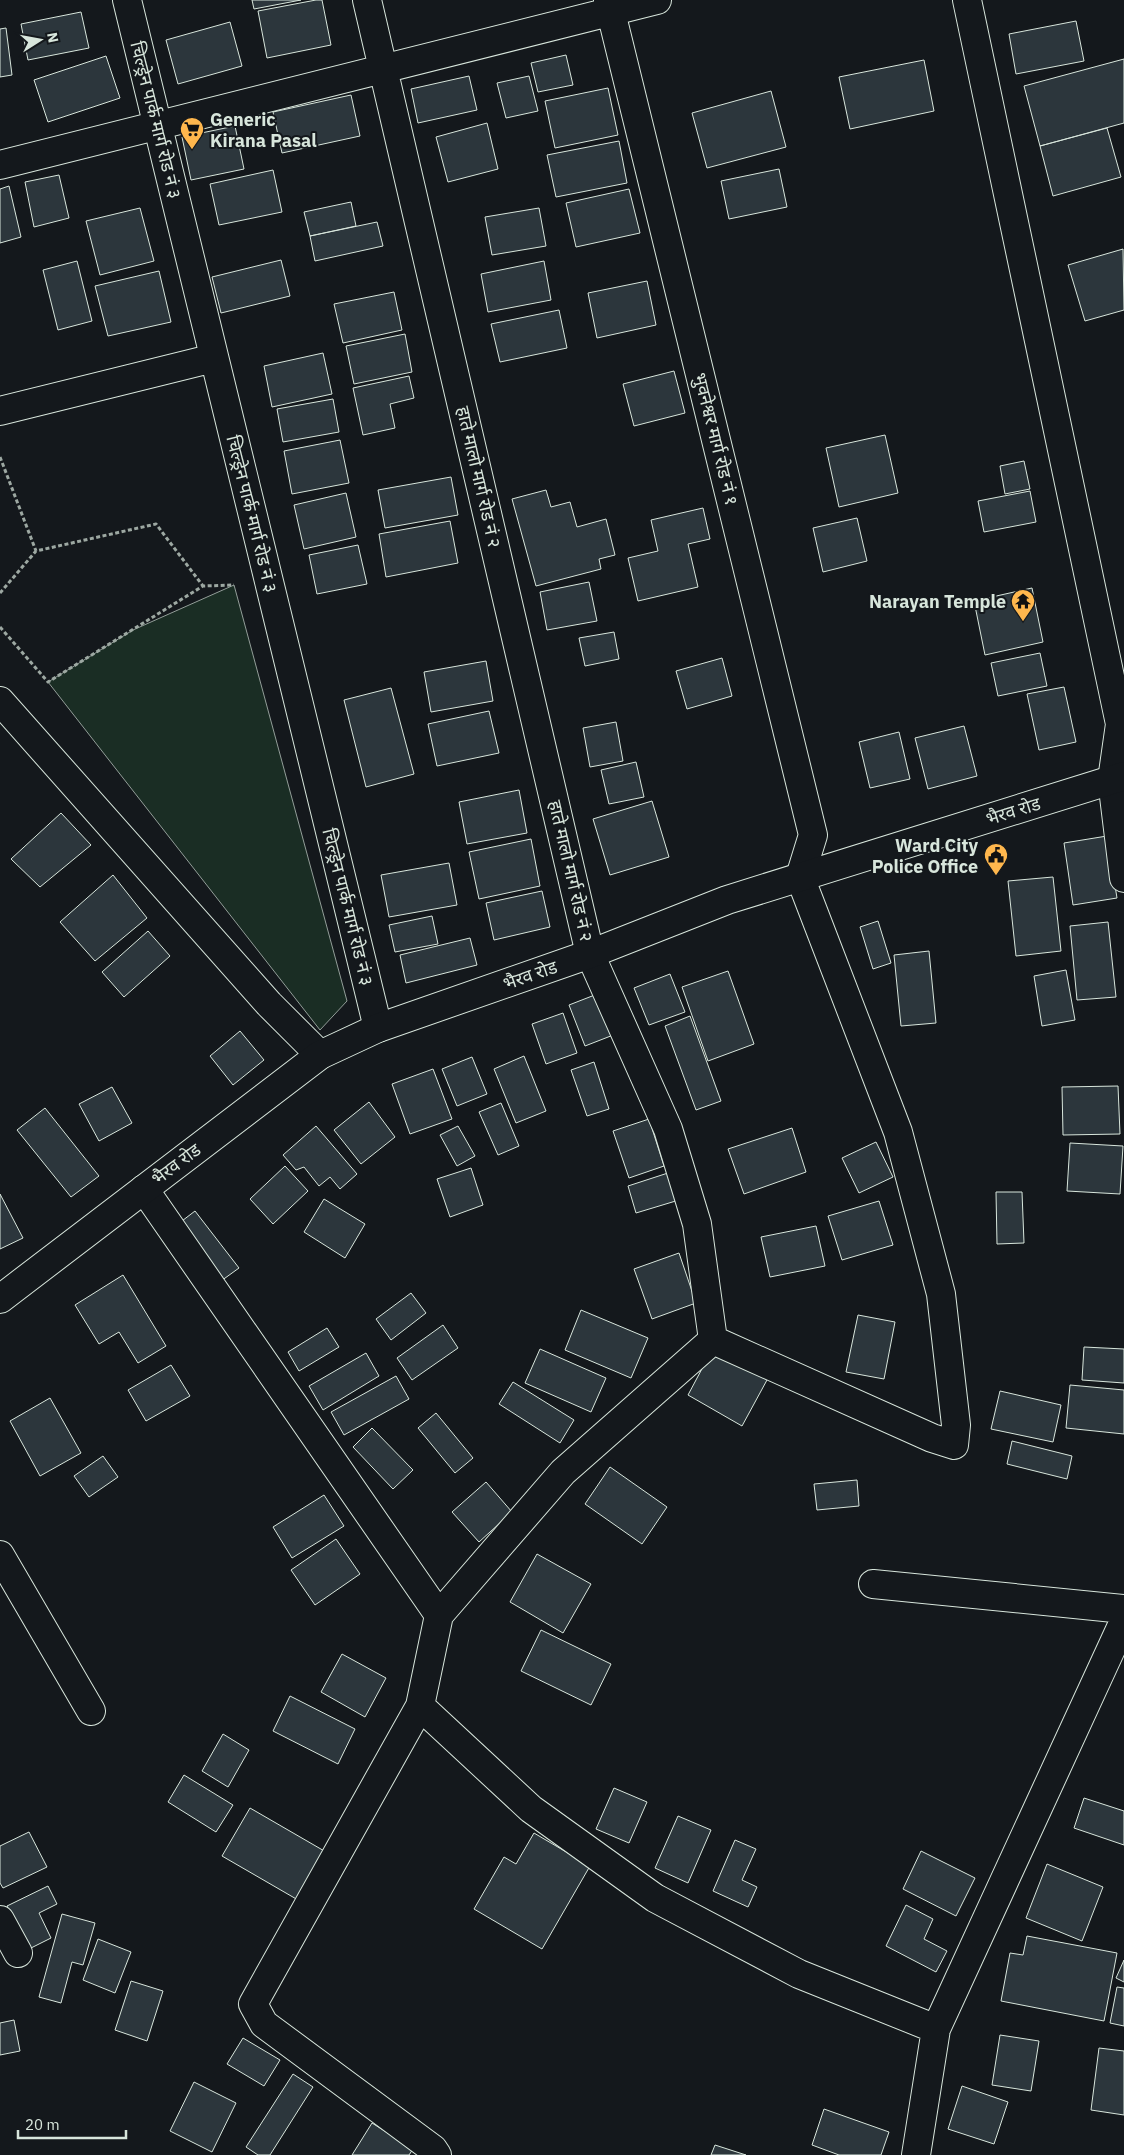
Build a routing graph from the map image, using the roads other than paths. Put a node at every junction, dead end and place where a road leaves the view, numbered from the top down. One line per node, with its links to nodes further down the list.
1 (127, 0): 7 (street, चिल्ड्रेन पार्क मार्ग रोड नं ३)
2 (367, 0): 6 (street, हाते मालो मार्ग रोड नं २)
3 (657, 0): 5 (street)
4 (967, 0): 12 (street)
5 (610, 6): 6 (street); 13 (street, भुवनेश्वर मार्ग रोड नं १)
6 (384, 69): 7 (street); 15 (street, हाते मालो मार्ग रोड नं २)
7 (158, 125): 8 (street); 9 (street, चिल्ड्रेन पार्क मार्ग रोड नं ३)
8 (0, 165)
9 (214, 358): 10 (street); 16 (street, चिल्ड्रेन पार्क मार्ग रोड नं ३)
10 (0, 411)
11 (0, 701): 17 (street)
12 (1118, 778): 13 (street, भैरव रोड); 14 (street)
13 (800, 877): 15 (street, भैरव रोड); 20 (street)
14 (1124, 878)
15 (590, 954): 16 (street, भैरव रोड); 20 (street, हाते मालो मार्ग रोड नं २)
16 (378, 1028): 17 (street, भैरव रोड)
17 (320, 1055): 18 (street, भैरव रोड)
18 (144, 1189): 19 (street, भैरव रोड); 24 (street)
19 (0, 1299)
20 (713, 1340): 24 (street)
21 (0, 1555): 27 (street)
22 (873, 1584): 23 (street)
23 (1124, 1609)
24 (439, 1615): 26 (street)
25 (1124, 1621): 30 (street)
26 (420, 1706): 30 (street); 31 (street)
27 (91, 1711)
28 (0, 1920): 29 (street)
29 (18, 1953)
30 (936, 2029): 32 (street)
31 (437, 2155)
32 (916, 2155)

